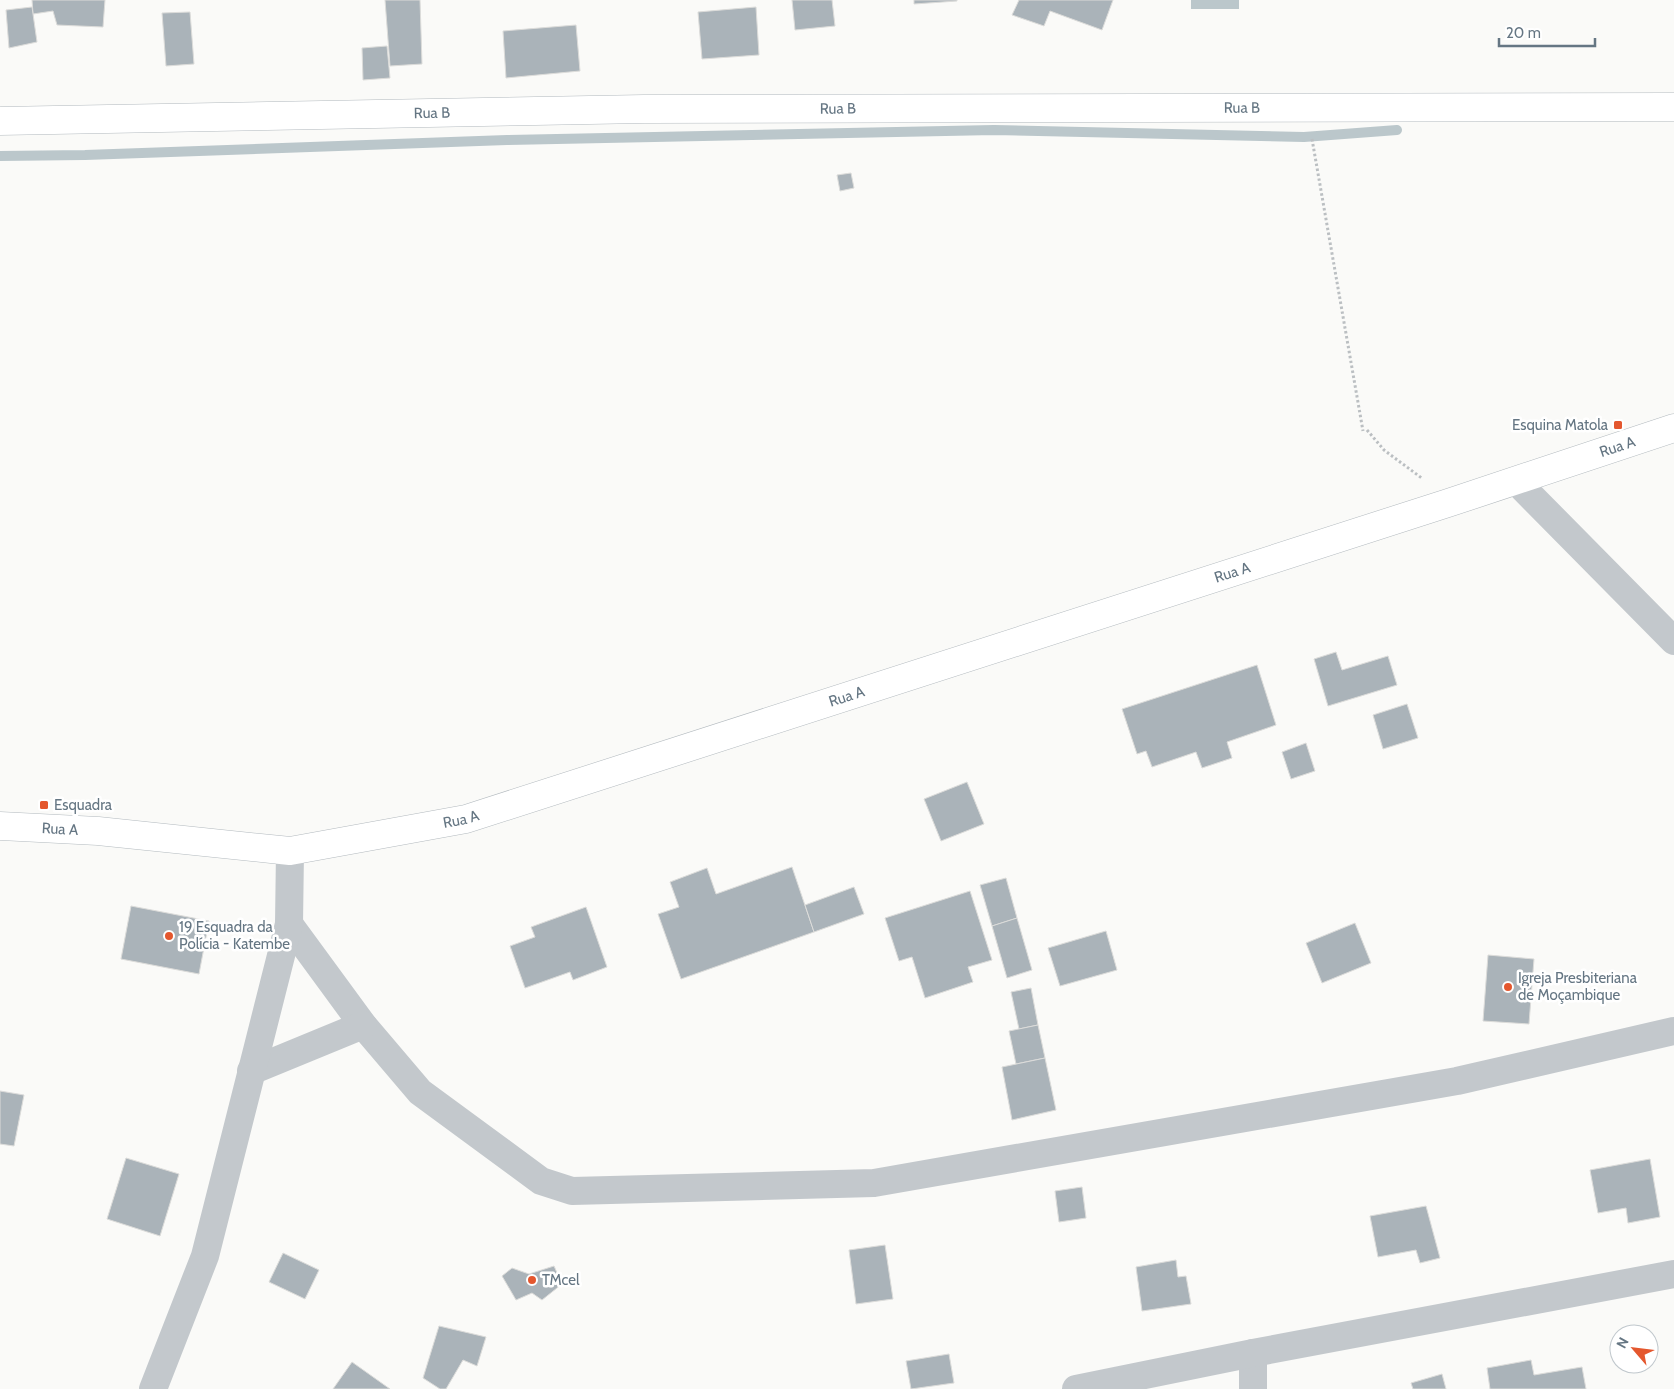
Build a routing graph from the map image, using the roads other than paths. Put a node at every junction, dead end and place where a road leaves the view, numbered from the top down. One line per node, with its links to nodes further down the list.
1 (1674, 107): 2 (main road, Rua B)
2 (0, 121)
3 (1674, 428): 4 (main road, Rua A)
4 (1516, 480): 5 (street); 7 (main road, Rua A)
5 (1674, 641)
6 (0, 826): 7 (main road, Rua A)
7 (290, 851): 8 (street)
8 (289, 924): 9 (street); 11 (street)
9 (363, 1025): 10 (street); 11 (street)
10 (1674, 1031)
11 (251, 1071): 14 (street)
12 (1674, 1274): 13 (street)
13 (1252, 1353): 15 (street); 16 (street)
14 (153, 1389)
15 (1076, 1389)
16 (1253, 1389)

